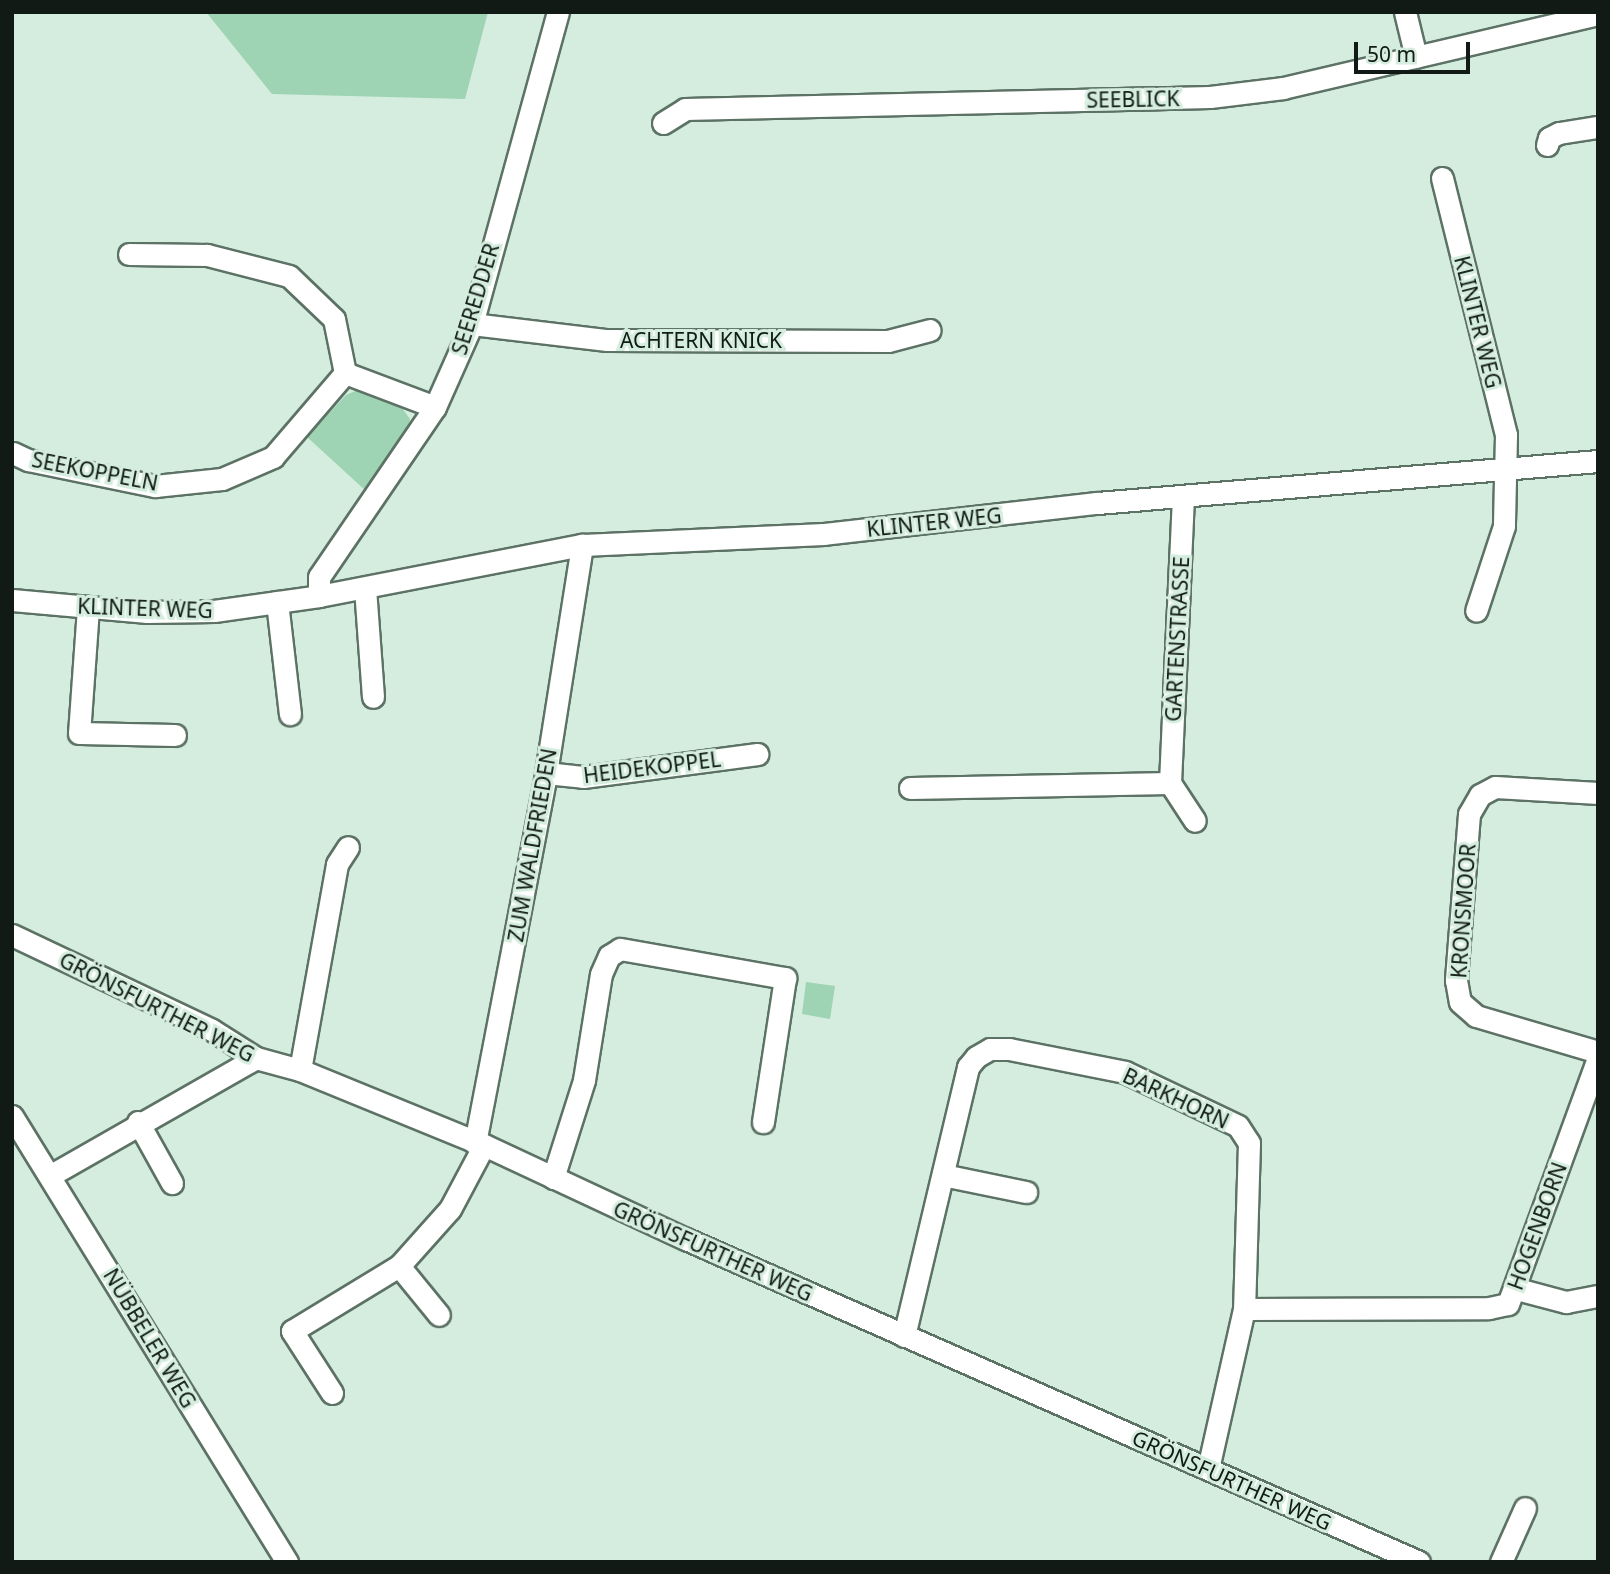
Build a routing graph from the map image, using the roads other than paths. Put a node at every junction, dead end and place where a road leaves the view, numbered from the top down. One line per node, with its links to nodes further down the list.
1 (558, 12): 10 (street, SEEREDDER)
2 (1405, 12): 4 (street)
3 (1598, 15): 4 (street, SEEBLICK)
4 (1416, 57): 5 (street, SEEBLICK)
5 (663, 123)
6 (1598, 127): 7 (street)
7 (1547, 145)
8 (1442, 178): 16 (street, KLINTER WEG)
9 (129, 254): 12 (street)
10 (472, 324): 11 (street, ACHTERN KNICK); 13 (street, SEEREDDER)
11 (930, 330)
12 (345, 373): 13 (street); 14 (street, SEEKOPPELN)
13 (435, 407): 20 (street, SEEREDDER)
14 (13, 453)
15 (1598, 461): 16 (street, KLINTER WEG)
16 (1504, 467): 17 (street, KLINTER WEG); 24 (street)
17 (1183, 496): 18 (street, KLINTER WEG); 30 (street, GARTENSTRASSE)
18 (582, 545): 19 (street, KLINTER WEG); 29 (street, ZUM WALDFRIEDEN)
19 (365, 587): 20 (street, KLINTER WEG); 25 (street)
20 (319, 596): 22 (street, KLINTER WEG)
21 (12, 600): 23 (street, KLINTER WEG)
22 (278, 602): 23 (street, KLINTER WEG); 26 (street)
23 (88, 608): 27 (street)
24 (1476, 611)
25 (373, 697)
26 (290, 714)
27 (175, 735)
28 (757, 754): 29 (street, HEIDEKOPPEL)
29 (547, 773): 43 (street, ZUM WALDFRIEDEN)
30 (1170, 783): 31 (street); 33 (street)
31 (911, 788)
32 (1598, 793): 36 (street, KRONSMOOR)
33 (1195, 821)
34 (348, 847): 38 (street)
35 (12, 935): 37 (street, GRÖNSFURTHER WEG)
36 (1598, 1055): 50 (street, HOGENBORN)
37 (256, 1058): 38 (street, GRÖNSFURTHER WEG); 40 (street)
38 (300, 1070): 43 (street, GRÖNSFURTHER WEG)
39 (12, 1116): 42 (street, NÜBBELER WEG)
40 (138, 1122): 44 (street); 47 (street)
41 (763, 1122): 46 (street)
42 (20, 1141): 44 (street, NÜBBELER WEG)
43 (479, 1144): 46 (street, GRÖNSFURTHER WEG); 49 (street, ZUM WALDFRIEDEN)
44 (51, 1175): 58 (street, NÜBBELER WEG)
45 (943, 1175): 48 (street); 52 (street, BARKHORN); 54 (street, BARKHORN)
46 (553, 1178): 54 (street, GRÖNSFURTHER WEG)
47 (172, 1184)
48 (1026, 1192)
49 (399, 1266): 53 (street); 55 (street, ZUM WALDFRIEDEN)
50 (1517, 1289): 51 (street); 52 (street, HOGENBORN)
51 (1598, 1296)
52 (1244, 1309): 56 (street, BARKHORN)
53 (439, 1315)
54 (904, 1336): 56 (street, GRÖNSFURTHER WEG)
55 (332, 1393)
56 (1208, 1469): 59 (street, GRÖNSFURTHER WEG)
57 (1525, 1507): 60 (street)
58 (287, 1562)
59 (1419, 1562)
60 (1501, 1562)

